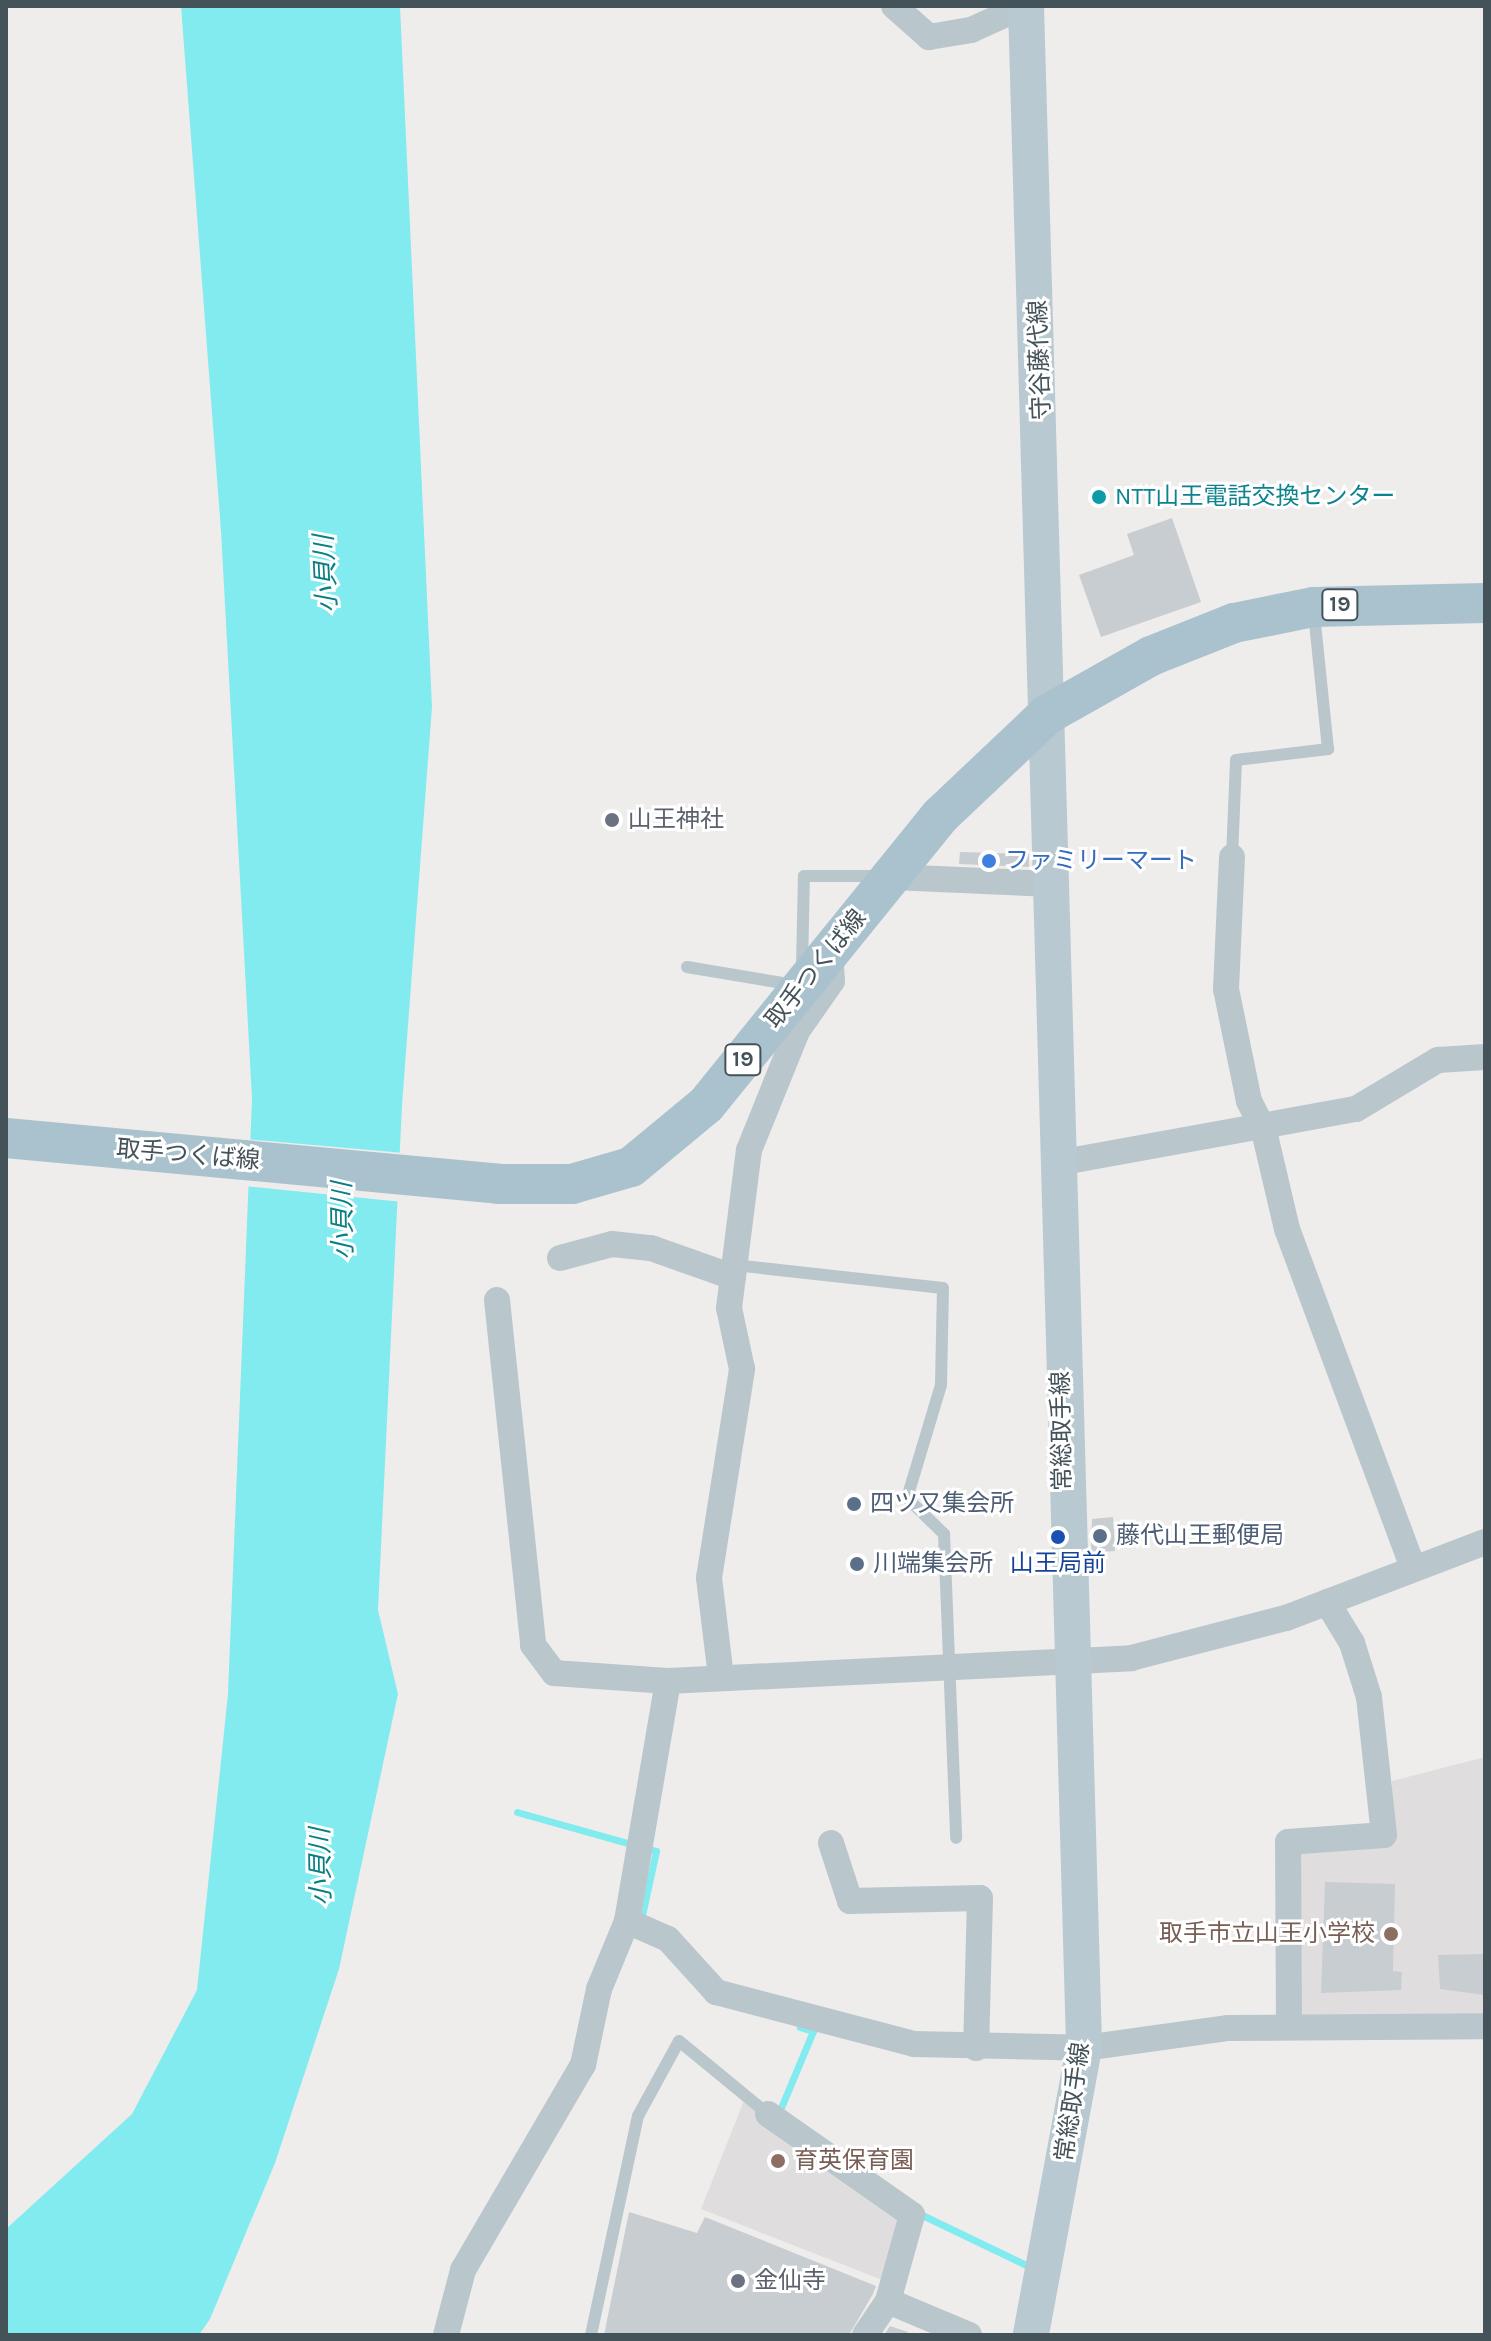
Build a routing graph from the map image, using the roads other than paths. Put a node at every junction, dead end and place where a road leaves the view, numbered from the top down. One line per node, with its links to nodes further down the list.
1 (894, 6): 2 (street)
2 (1025, 6): 5 (main road, 守谷藤代線)
3 (1485, 603): 4 (main road, 取手つくば線 / 19)
4 (1313, 607): 5 (main road, 取手つくば線 / 19); 6 (lane)
5 (1048, 714): 7 (main road, 取手つくば線 / 19); 8 (main road, 常総取手線)
6 (1232, 857): 13 (street)
7 (892, 877): 8 (street); 9 (main road, 取手つくば線 / 19); 11 (lane)
8 (1051, 884): 15 (main road, 常総取手線)
9 (830, 952): 11 (main road, 取手つくば線 / 19); 17 (street)
10 (687, 967): 11 (lane)
11 (802, 986): 14 (main road, 取手つくば線 / 19)
12 (1485, 1057): 13 (street)
13 (1264, 1131): 15 (street); 20 (street)
14 (6, 1138)
15 (1058, 1163): 23 (main road, 常総取手線)
16 (560, 1258): 17 (street)
17 (734, 1271): 22 (lane); 24 (street)
18 (497, 1300): 25 (street)
19 (1485, 1542): 20 (street)
20 (1412, 1565): 21 (street)
21 (1327, 1602): 23 (street); 29 (street)
22 (948, 1664): 23 (street); 24 (street); 26 (lane)
23 (1074, 1665): 32 (main road, 常総取手線)
24 (721, 1677): 25 (street)
25 (668, 1681): 28 (street)
26 (956, 1838)
27 (831, 1843): 31 (street)
28 (627, 1921): 31 (street); 35 (street)
29 (1289, 2025): 30 (street); 32 (street)
30 (1485, 2026)
31 (976, 2048): 32 (street)
32 (1084, 2048): 39 (main road, 常総取手線)
33 (768, 2114): 34 (street); 36 (lane)
34 (888, 2301): 37 (street); 38 (street)
35 (446, 2335)
36 (591, 2335)
37 (865, 2335)
38 (969, 2335)
39 (1031, 2335)

